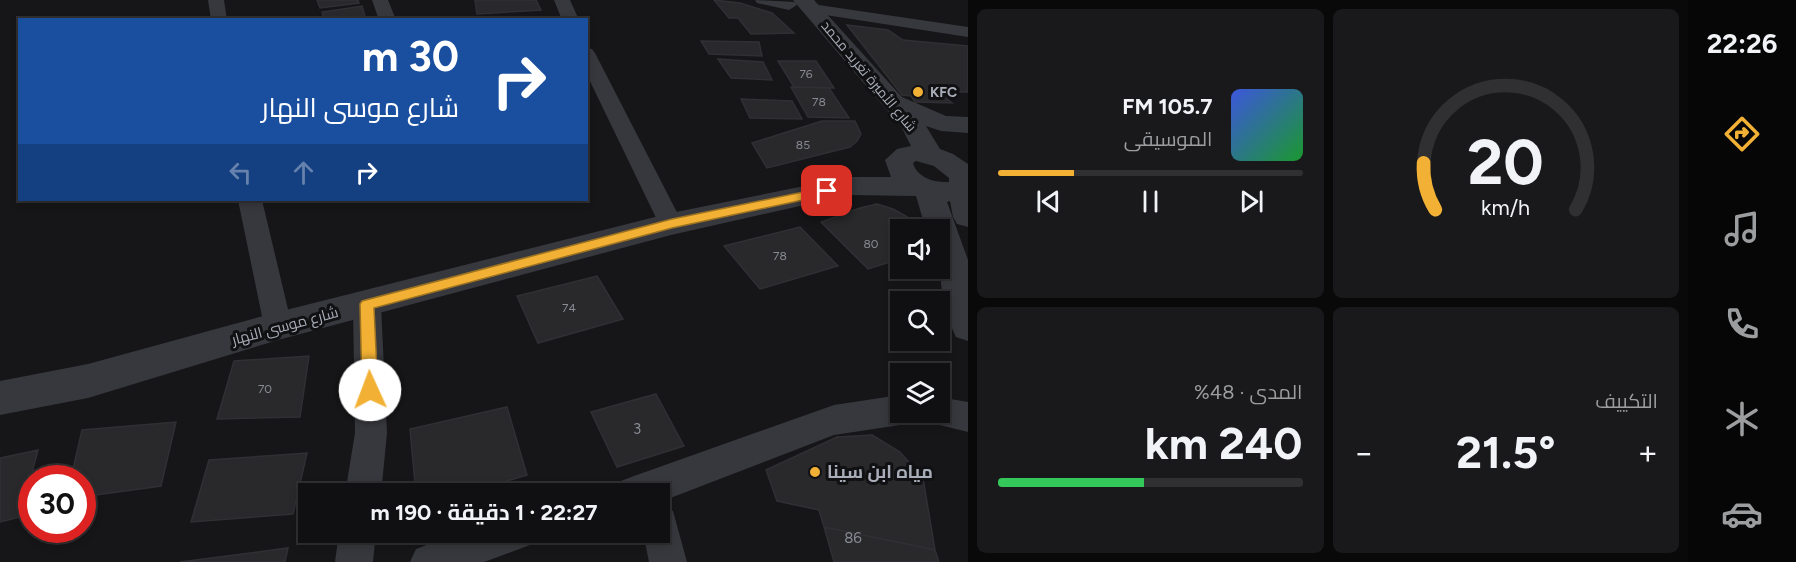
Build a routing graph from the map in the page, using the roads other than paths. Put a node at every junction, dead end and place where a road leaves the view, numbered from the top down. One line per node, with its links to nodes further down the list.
1 (216, 0): 6 (street)
2 (380, 0): 7 (street)
3 (562, 0): 8 (street)
4 (763, 0): 5 (street)
5 (797, 3): 9 (street); 12 (street, شارع الأميرة تغريد محمد); 16 (street, شارع الأميرة تغريد محمد)
6 (219, 18)
7 (387, 18)
8 (570, 18)
9 (968, 32)
10 (588, 61): 11 (street)
11 (594, 86): 21 (street)
12 (891, 100): 13 (street); 16 (street, شارع الأميرة تغريد محمد)
13 (968, 125)
14 (968, 132): 16 (street)
15 (968, 143): 16 (street)
16 (923, 158): 17 (street, شارع موسى النهار); 18 (street); 20 (street)
17 (849, 186): 18 (street, شارع موسى النهار); 21 (street, شارع موسى النهار)
18 (925, 188): 20 (street, شارع موسى النهار); 24 (street)
19 (250, 201): 23 (street)
20 (966, 204)
21 (672, 224): 22 (street, شارع موسى النهار)
22 (367, 304): 23 (street, شارع موسى النهار); 29 (street)
23 (278, 326): 25 (street, شارع موسى النهار)
24 (968, 327)
25 (0, 398)
26 (890, 412): 30 (street)
27 (950, 414): 28 (street)
28 (968, 417)
29 (364, 483)
30 (667, 483)
31 (357, 543): 34 (street)
32 (485, 543): 35 (street)
33 (664, 543): 36 (street)
34 (354, 562)
35 (429, 562)
36 (668, 562)

